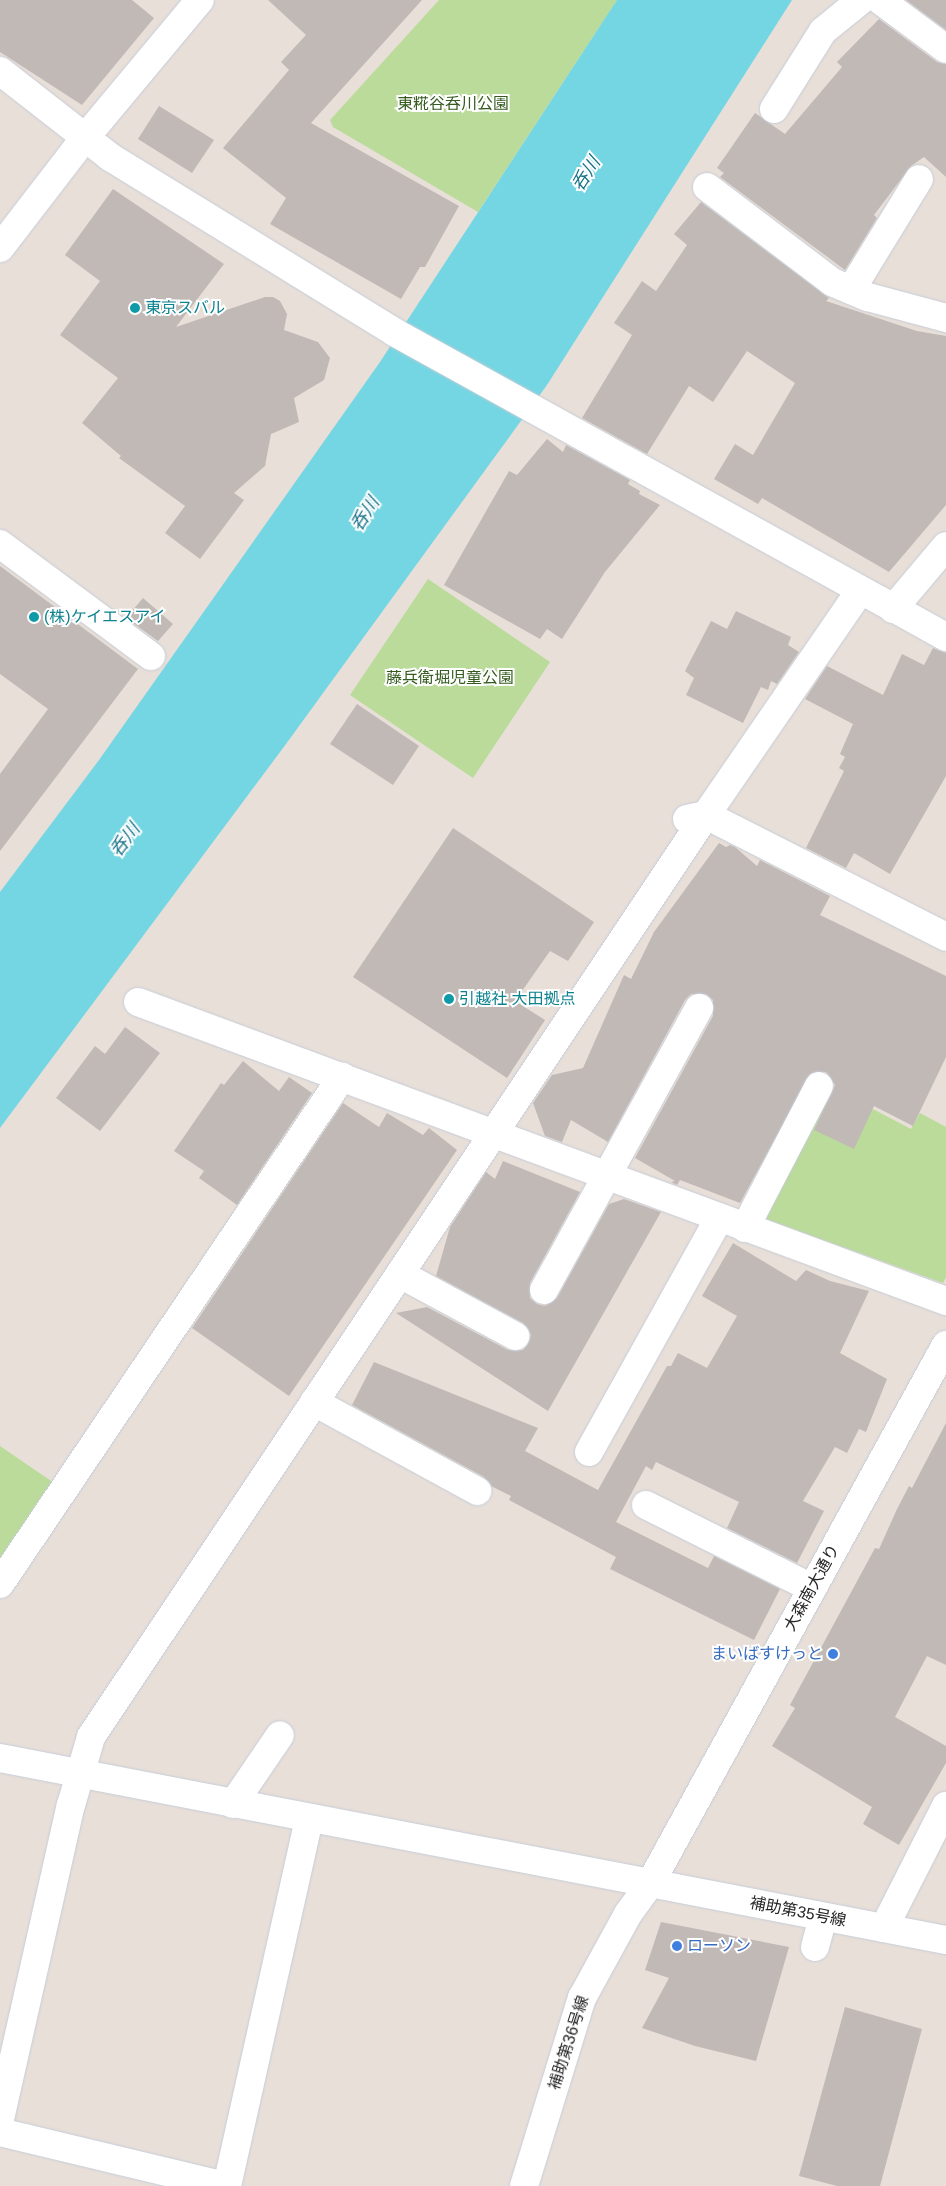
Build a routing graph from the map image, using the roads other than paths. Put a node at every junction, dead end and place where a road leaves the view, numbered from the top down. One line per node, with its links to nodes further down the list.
1 (200, 0): 7 (street)
2 (861, 0): 6 (street)
3 (880, 0): 4 (street)
4 (946, 50)
5 (0, 71): 7 (street)
6 (774, 109)
7 (84, 139): 10 (street); 15 (street)
8 (919, 179): 11 (street)
9 (707, 186): 11 (street)
10 (0, 248)
11 (851, 290): 12 (street)
12 (946, 318)
13 (0, 544): 18 (street)
14 (946, 546): 16 (street)
15 (860, 591): 16 (street); 19 (street)
16 (893, 608): 17 (street)
17 (946, 637)
18 (151, 656)
19 (694, 817): 20 (street); 25 (street)
20 (946, 937)
21 (138, 1002): 23 (street)
22 (699, 1008): 26 (street)
23 (342, 1077): 25 (street); 38 (street)
24 (819, 1086): 28 (street)
25 (493, 1134): 26 (street); 29 (street)
26 (609, 1177): 27 (street); 30 (street)
27 (719, 1218): 28 (street); 35 (street)
28 (745, 1228): 31 (street)
29 (400, 1274): 32 (street); 34 (street)
30 (544, 1290)
31 (946, 1301)
32 (515, 1336)
33 (946, 1344): 39 (street, 大森南大通り)
34 (314, 1402): 36 (street); 42 (street)
35 (589, 1452)
36 (477, 1492)
37 (646, 1504): 39 (street)
38 (0, 1584)
39 (812, 1588): 46 (street, 大森南大通り)
40 (280, 1735): 43 (street)
41 (0, 1758): 42 (street, 補助第35号線)
42 (80, 1774): 43 (street, 補助第35号線); 51 (street)
43 (233, 1804): 45 (street, 補助第35号線)
44 (946, 1806): 48 (street)
45 (309, 1818): 46 (street, 補助第35号線); 53 (street)
46 (650, 1884): 47 (street, 補助第35号線); 54 (street, 補助第36号線)
47 (823, 1918): 48 (street, 補助第35号線); 50 (street)
48 (884, 1928): 49 (street, 補助第35号線)
49 (946, 1940)
50 (815, 1947)
51 (0, 2119)
52 (0, 2132): 53 (street)
53 (226, 2186)
54 (524, 2186)

